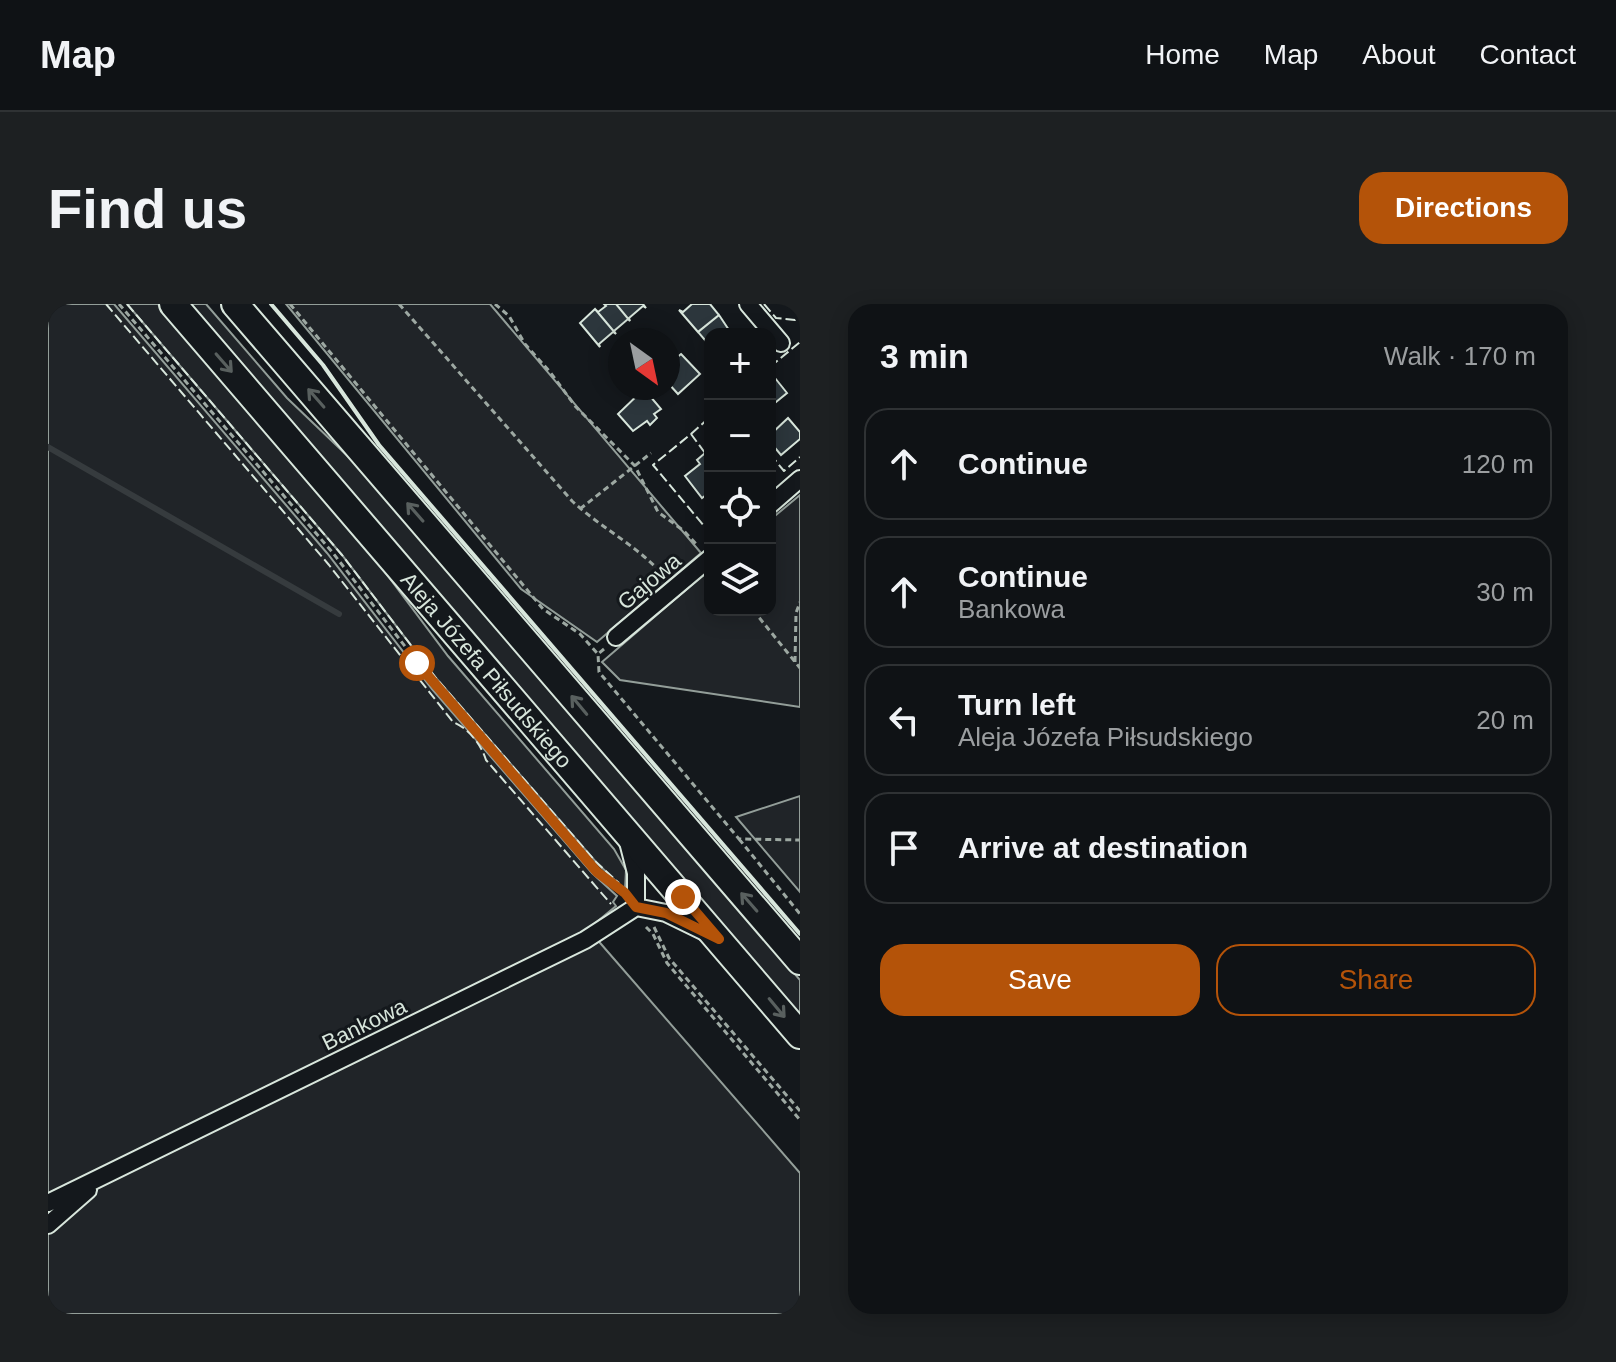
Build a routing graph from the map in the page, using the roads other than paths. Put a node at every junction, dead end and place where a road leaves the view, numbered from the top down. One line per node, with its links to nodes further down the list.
1 (173, 304): 9 (main road, Aleja Józefa Piłsudskiego, one-way to 9)
2 (235, 304): 12 (main road, Aleja Józefa Piłsudskiego, one-way to 2)
3 (748, 304): 4 (street)
4 (781, 343)
5 (800, 479): 6 (street)
6 (776, 500)
7 (704, 563): 8 (street, Gajowa)
8 (616, 637)
9 (625, 829): 10 (street); 11 (main road, Aleja Józefa Piłsudskiego)
10 (633, 910): 11 (street); 14 (street, Bankowa)
11 (719, 939): 13 (main road, Aleja Józefa Piłsudskiego, one-way to 13)
12 (800, 961)
13 (800, 1035)
14 (108, 1174): 15 (street, Bankowa); 16 (street, Bankowa)
15 (48, 1203)
16 (48, 1225)

